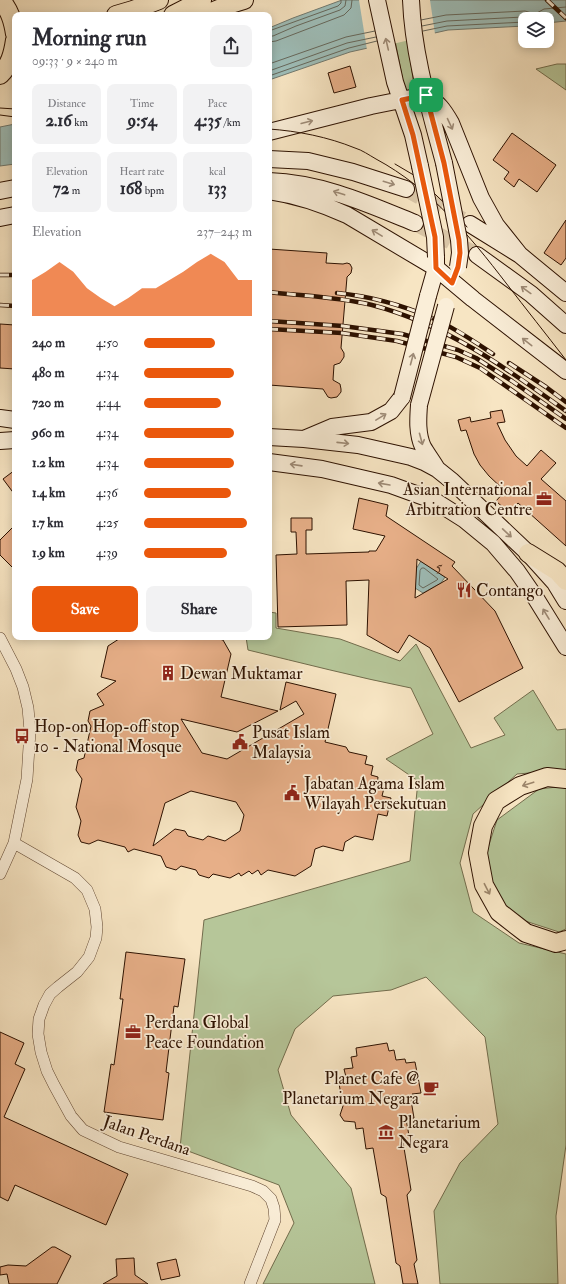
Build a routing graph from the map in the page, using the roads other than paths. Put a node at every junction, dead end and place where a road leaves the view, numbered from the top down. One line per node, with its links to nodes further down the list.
1 (2, 0): 12 (main road)
2 (159, 0): 8 (main road)
3 (202, 0): 9 (main road)
4 (244, 0): 10 (main road)
5 (250, 0): 11 (main road)
6 (377, 0): 16 (main road, one-way to 6)
7 (411, 0): 15 (main road)
8 (126, 12)
9 (179, 12)
10 (211, 12)
11 (224, 12)
12 (12, 20)
13 (12, 56): 14 (main road)
14 (0, 75)
15 (426, 95): 16 (main road); 29 (main road, one-way to 29); 31 (main road, bridge)
16 (402, 100): 17 (main road, one-way to 16); 30 (main road, bridge)
17 (272, 131)
18 (272, 159): 21 (main road, one-way to 21)
19 (272, 181): 26 (main road, one-way to 19)
20 (12, 189): 22 (main road)
21 (406, 189)
22 (0, 191)
23 (272, 192): 30 (main road, one-way to 23)
24 (12, 216): 25 (main road)
25 (0, 218)
26 (415, 223)
27 (470, 224): 29 (main road)
28 (477, 255): 33 (main road, one-way to 28)
29 (520, 255): 32 (main road)
30 (436, 262): 31 (main road); 38 (main road, one-way to 30, bridge)
31 (452, 283): 34 (main road, one-way to 31); 42 (main road, one-way to 42, bridge)
32 (566, 293)
33 (566, 325)
34 (566, 371)
35 (0, 418): 36 (main road)
36 (12, 420)
37 (272, 437): 38 (main road)
38 (304, 439): 42 (main road, one-way to 42)
39 (12, 440): 40 (main road)
40 (0, 441)
41 (272, 462): 47 (main road, one-way to 41)
42 (437, 469): 43 (main road, one-way to 43)
43 (528, 553): 44 (main road); 45 (main road)
44 (566, 581)
45 (566, 601)
46 (0, 638): 49 (street)
47 (566, 647)
48 (566, 779): 51 (main road, one-way to 51)
49 (14, 843): 50 (street); 52 (street, Jalan Perdana)
50 (0, 874)
51 (566, 940)
52 (250, 1284)

